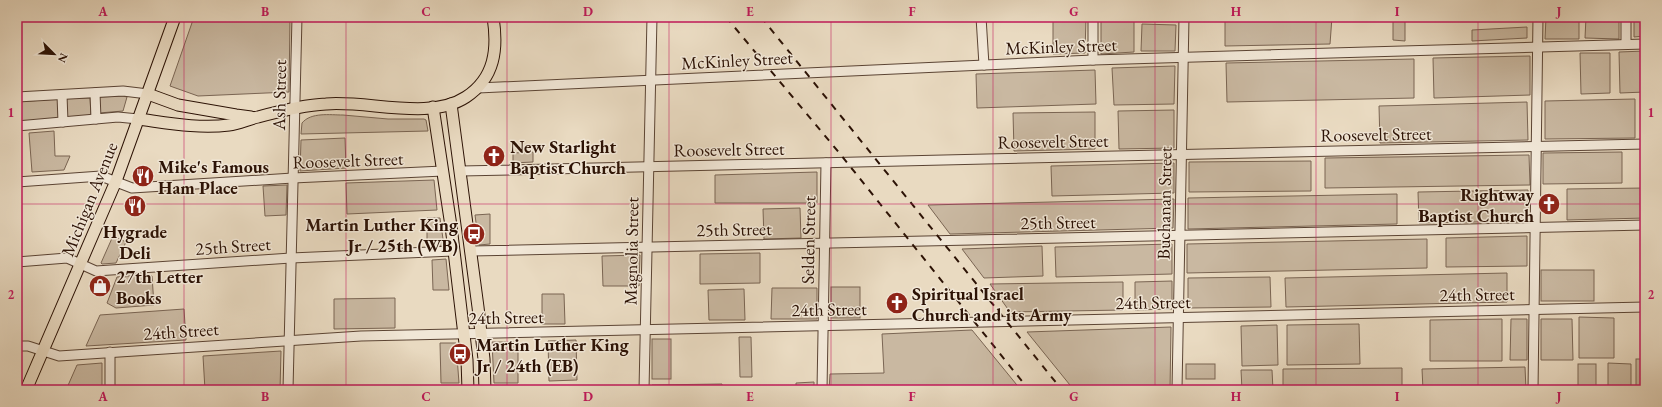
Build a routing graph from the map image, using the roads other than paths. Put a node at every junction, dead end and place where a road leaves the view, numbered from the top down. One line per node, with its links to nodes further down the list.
1 (175, 17): 19 (main road, Michigan Avenue)
2 (297, 17): 25 (street, Ash Street)
3 (493, 17): 17 (main road)
4 (652, 17): 16 (street, Magnolia Street)
5 (981, 17): 15 (street)
6 (1093, 17): 14 (street)
7 (1184, 17): 13 (street, Buchanan Street)
8 (1538, 17): 12 (street)
9 (1626, 17): 10 (street)
10 (1626, 44): 11 (street, McKinley Street); 12 (street, McKinley Street)
11 (1645, 44)
12 (1538, 47): 13 (street, McKinley Street); 33 (street)
13 (1183, 57): 14 (street, McKinley Street); 34 (street, Buchanan Street)
14 (1093, 60): 15 (street, McKinley Street)
15 (984, 65): 16 (street, McKinley Street)
16 (651, 80): 17 (street, McKinley Street); 36 (street, Magnolia Street)
17 (478, 88): 22 (main road)
18 (95, 93): 19 (street); 20 (street); 27 (street)
19 (148, 94): 23 (main road); 28 (main road, Michigan Avenue)
20 (62, 95): 21 (street); 29 (street)
21 (17, 97)
22 (451, 104): 24 (main road); 37 (main road)
23 (192, 107): 26 (main road); 30 (main road)
24 (433, 107): 25 (main road); 38 (main road)
25 (295, 108): 26 (main road); 39 (street, Ash Street)
26 (256, 117): 30 (main road)
27 (96, 119): 28 (street); 29 (street)
28 (138, 119): 30 (main road); 40 (main road, Michigan Avenue)
29 (63, 122): 31 (street)
30 (189, 125)
31 (17, 126)
32 (1645, 144): 33 (street, Roosevelt Street)
33 (1537, 146): 34 (street, Roosevelt Street); 47 (street)
34 (1181, 155): 35 (street, Roosevelt Street); 48 (street, Buchanan Street)
35 (826, 163): 36 (street, Roosevelt Street); 49 (street, Selden Street)
36 (649, 167): 37 (street, Roosevelt Street); 50 (street, Magnolia Street)
37 (461, 171): 42 (main road)
38 (443, 172): 39 (street, Roosevelt Street); 43 (main road)
39 (293, 178): 40 (street, Roosevelt Street); 53 (street, Ash Street)
40 (116, 181): 41 (street, Roosevelt Street); 55 (main road, Michigan Avenue)
41 (17, 182)
42 (465, 198): 43 (main road); 44 (main road)
43 (447, 200): 46 (main road)
44 (468, 224): 46 (main road); 51 (main road)
45 (1645, 225): 47 (street, 25th Street)
46 (451, 226): 52 (main road)
47 (1535, 227): 48 (street, 25th Street); 59 (street)
48 (1180, 235): 49 (street, 25th Street); 60 (street, Buchanan Street)
49 (824, 243): 50 (street, 25th Street); 61 (street, Selden Street)
50 (647, 247): 51 (street, 25th Street); 62 (street, Magnolia Street)
51 (471, 251): 56 (main road)
52 (453, 252): 53 (street, 25th Street); 58 (main road)
53 (291, 258): 55 (street, 25th Street); 65 (street, Ash Street)
54 (17, 262): 55 (street, 25th Street)
55 (80, 264): 67 (main road, Michigan Avenue)
56 (478, 307): 58 (main road); 63 (main road)
57 (1645, 308): 59 (street, 24th Street)
58 (460, 309): 64 (main road)
59 (1534, 309): 60 (street, 24th Street); 79 (street)
60 (1178, 317): 61 (street, 24th Street); 78 (street, Buchanan Street)
61 (823, 325): 62 (street, 24th Street); 77 (street, Selden Street)
62 (645, 329): 63 (street, 24th Street); 76 (street, Magnolia Street)
63 (481, 333): 64 (street, 24th Street); 69 (main road)
64 (463, 334): 65 (street, 24th Street); 70 (main road)
65 (289, 340): 68 (street, 24th Street); 73 (street, Ash Street)
66 (17, 346): 67 (street, 24th Street)
67 (43, 351): 68 (street, 24th Street); 71 (main road, Michigan Avenue)
68 (110, 352): 72 (street)
69 (484, 359): 70 (main road); 75 (main road)
70 (467, 360): 74 (main road)
71 (26, 390)
72 (110, 390)
73 (288, 390)
74 (468, 390)
75 (485, 390)
76 (644, 390)
77 (822, 390)
78 (1177, 390)
79 (1533, 390)

